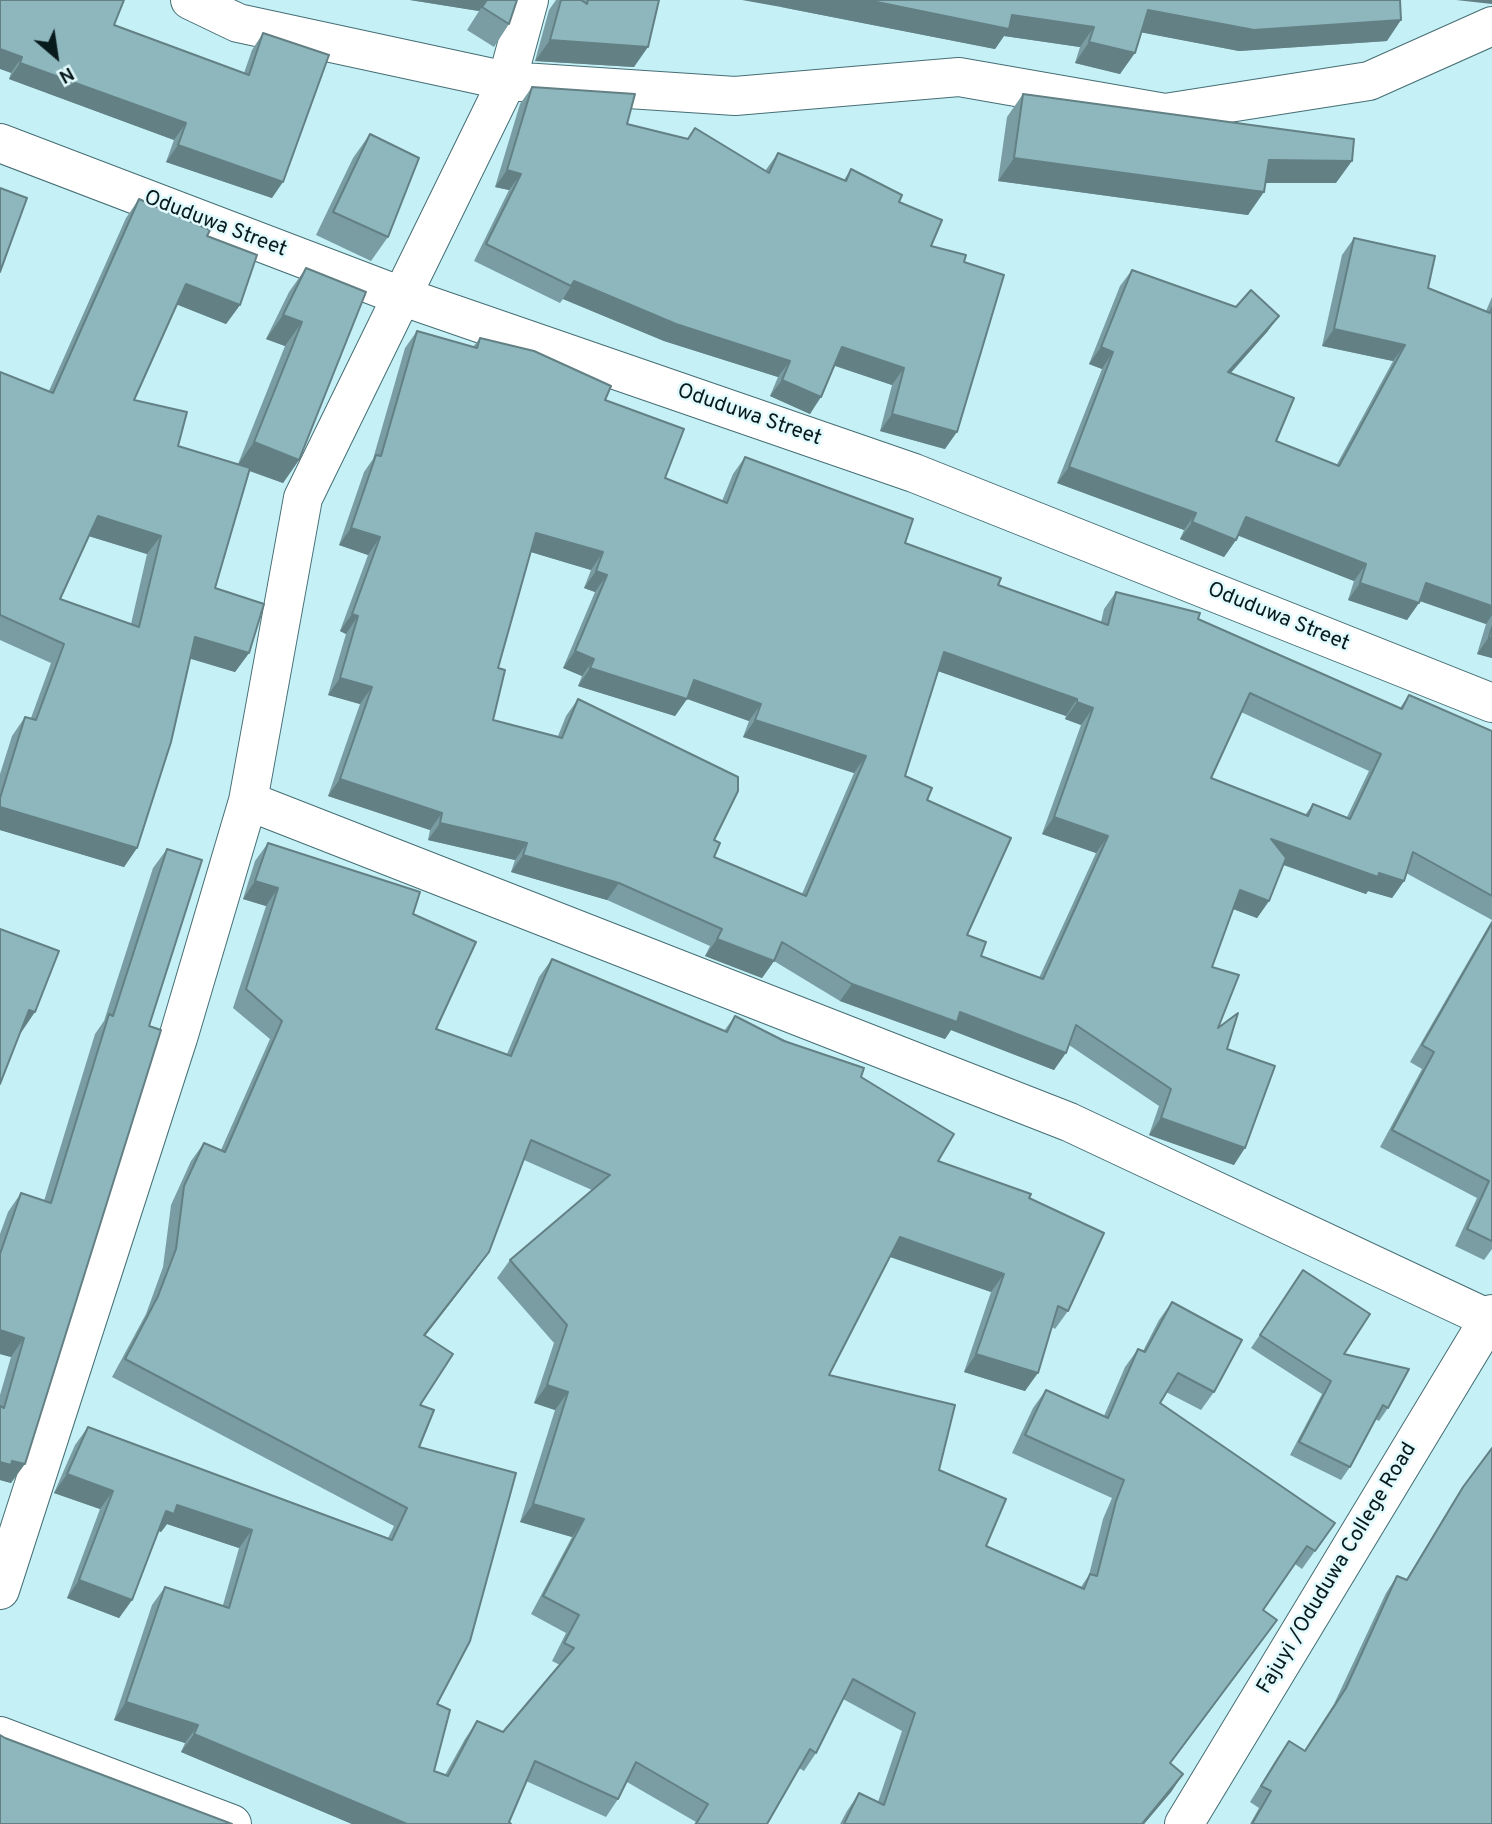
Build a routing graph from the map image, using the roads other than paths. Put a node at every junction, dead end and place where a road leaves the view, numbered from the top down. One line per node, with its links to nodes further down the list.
1 (190, 0): 4 (street)
2 (529, 0): 4 (street)
3 (1492, 26): 4 (street)
4 (507, 81): 6 (street)
5 (0, 143): 6 (street, Oduduwa Street)
6 (401, 296): 7 (street, Oduduwa Street); 8 (street)
7 (1492, 703)
8 (248, 801): 9 (street); 10 (street)
9 (1491, 1316): 13 (street, Fajuyi /Oduduwa College Road)
10 (0, 1590)
11 (0, 1736): 12 (street)
12 (232, 1824)
13 (1184, 1824)

